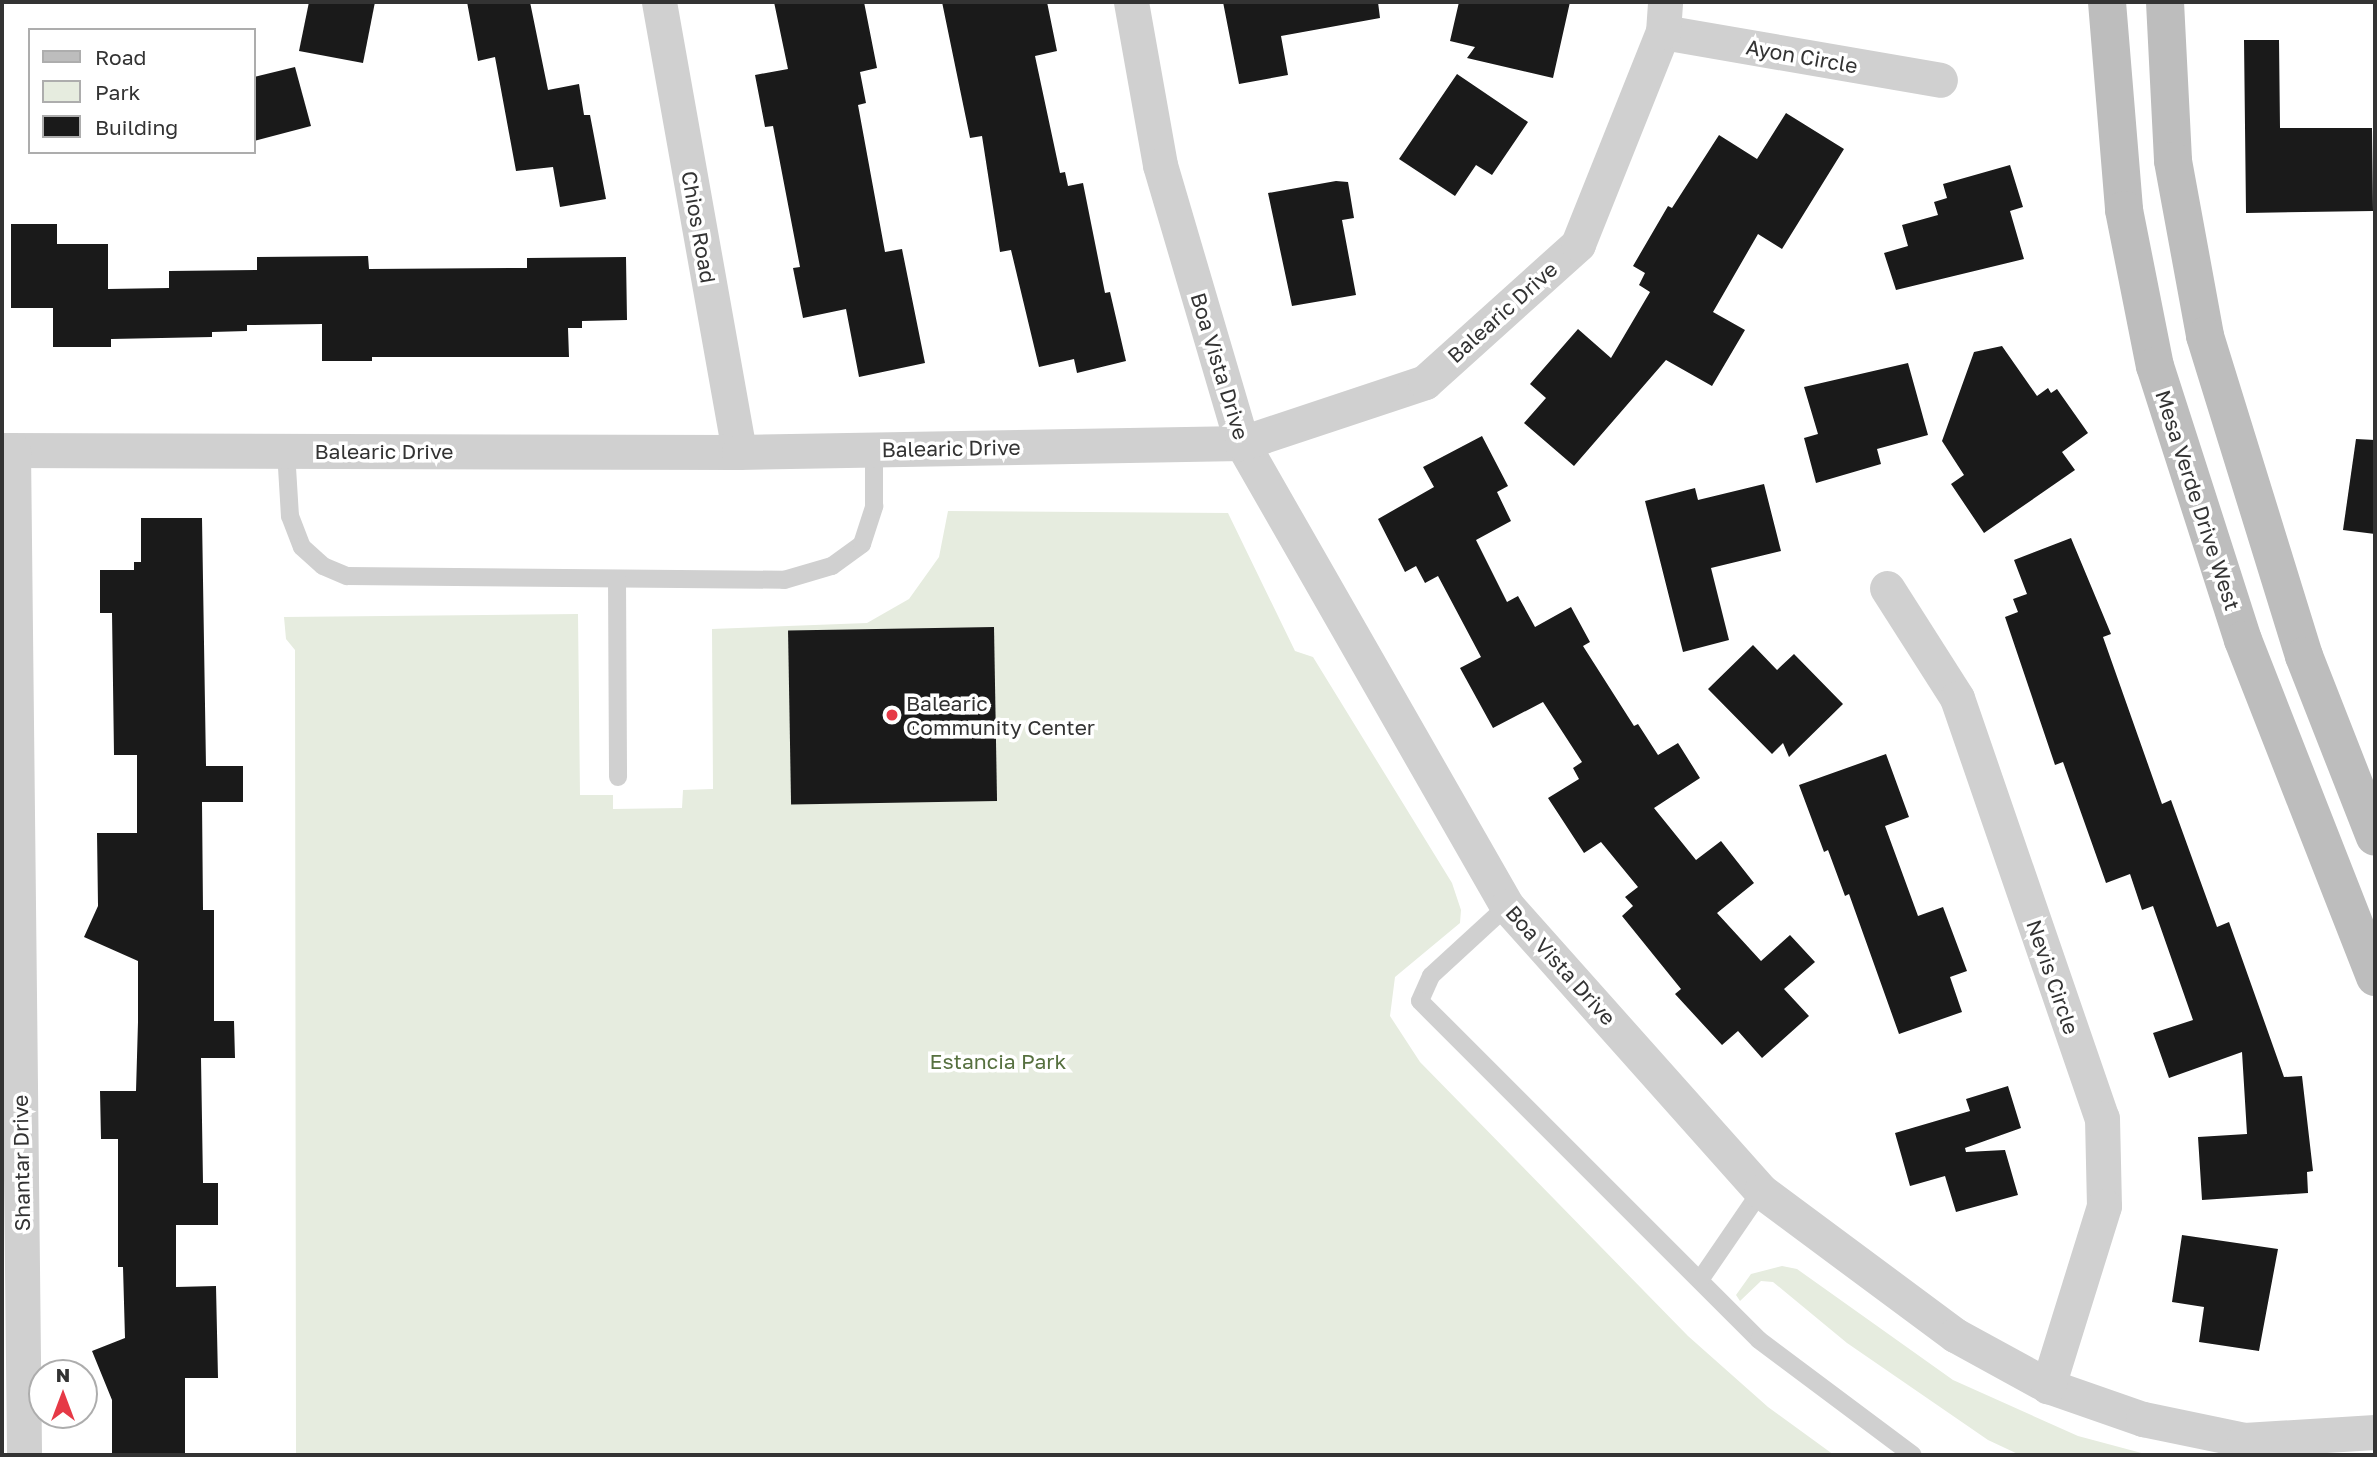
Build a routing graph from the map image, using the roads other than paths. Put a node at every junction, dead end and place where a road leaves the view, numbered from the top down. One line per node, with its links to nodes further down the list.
1 (659, 2): 11 (street, Chios Road)
2 (1131, 2): 7 (street, Boa Vista Drive)
3 (2107, 2): 17 (street, Mesa Verde Drive West)
4 (2165, 2): 15 (street)
5 (1664, 17): 6 (street, Ayon Circle); 7 (street, Balearic Drive)
6 (1940, 80)
7 (1242, 443): 9 (street, Balearic Drive); 16 (street, Boa Vista Drive)
8 (8, 450): 10 (street, Balearic Drive); 22 (street, Shantar Drive)
9 (874, 450): 11 (street, Balearic Drive); 12 (lane)
10 (286, 451): 11 (street, Balearic Drive); 12 (lane)
11 (739, 452)
12 (617, 579): 14 (lane)
13 (1887, 588): 20 (street, Nevis Circle)
14 (618, 777)
15 (2375, 837)
16 (1507, 906): 18 (street, Boa Vista Drive); 19 (lane)
17 (2372, 963)
18 (1761, 1191): 19 (lane); 20 (street, Boa Vista Drive)
19 (1700, 1280): 23 (lane)
20 (2048, 1386): 21 (street, Boa Vista Drive)
21 (2375, 1433)
22 (24, 1455)
23 (1913, 1455)

